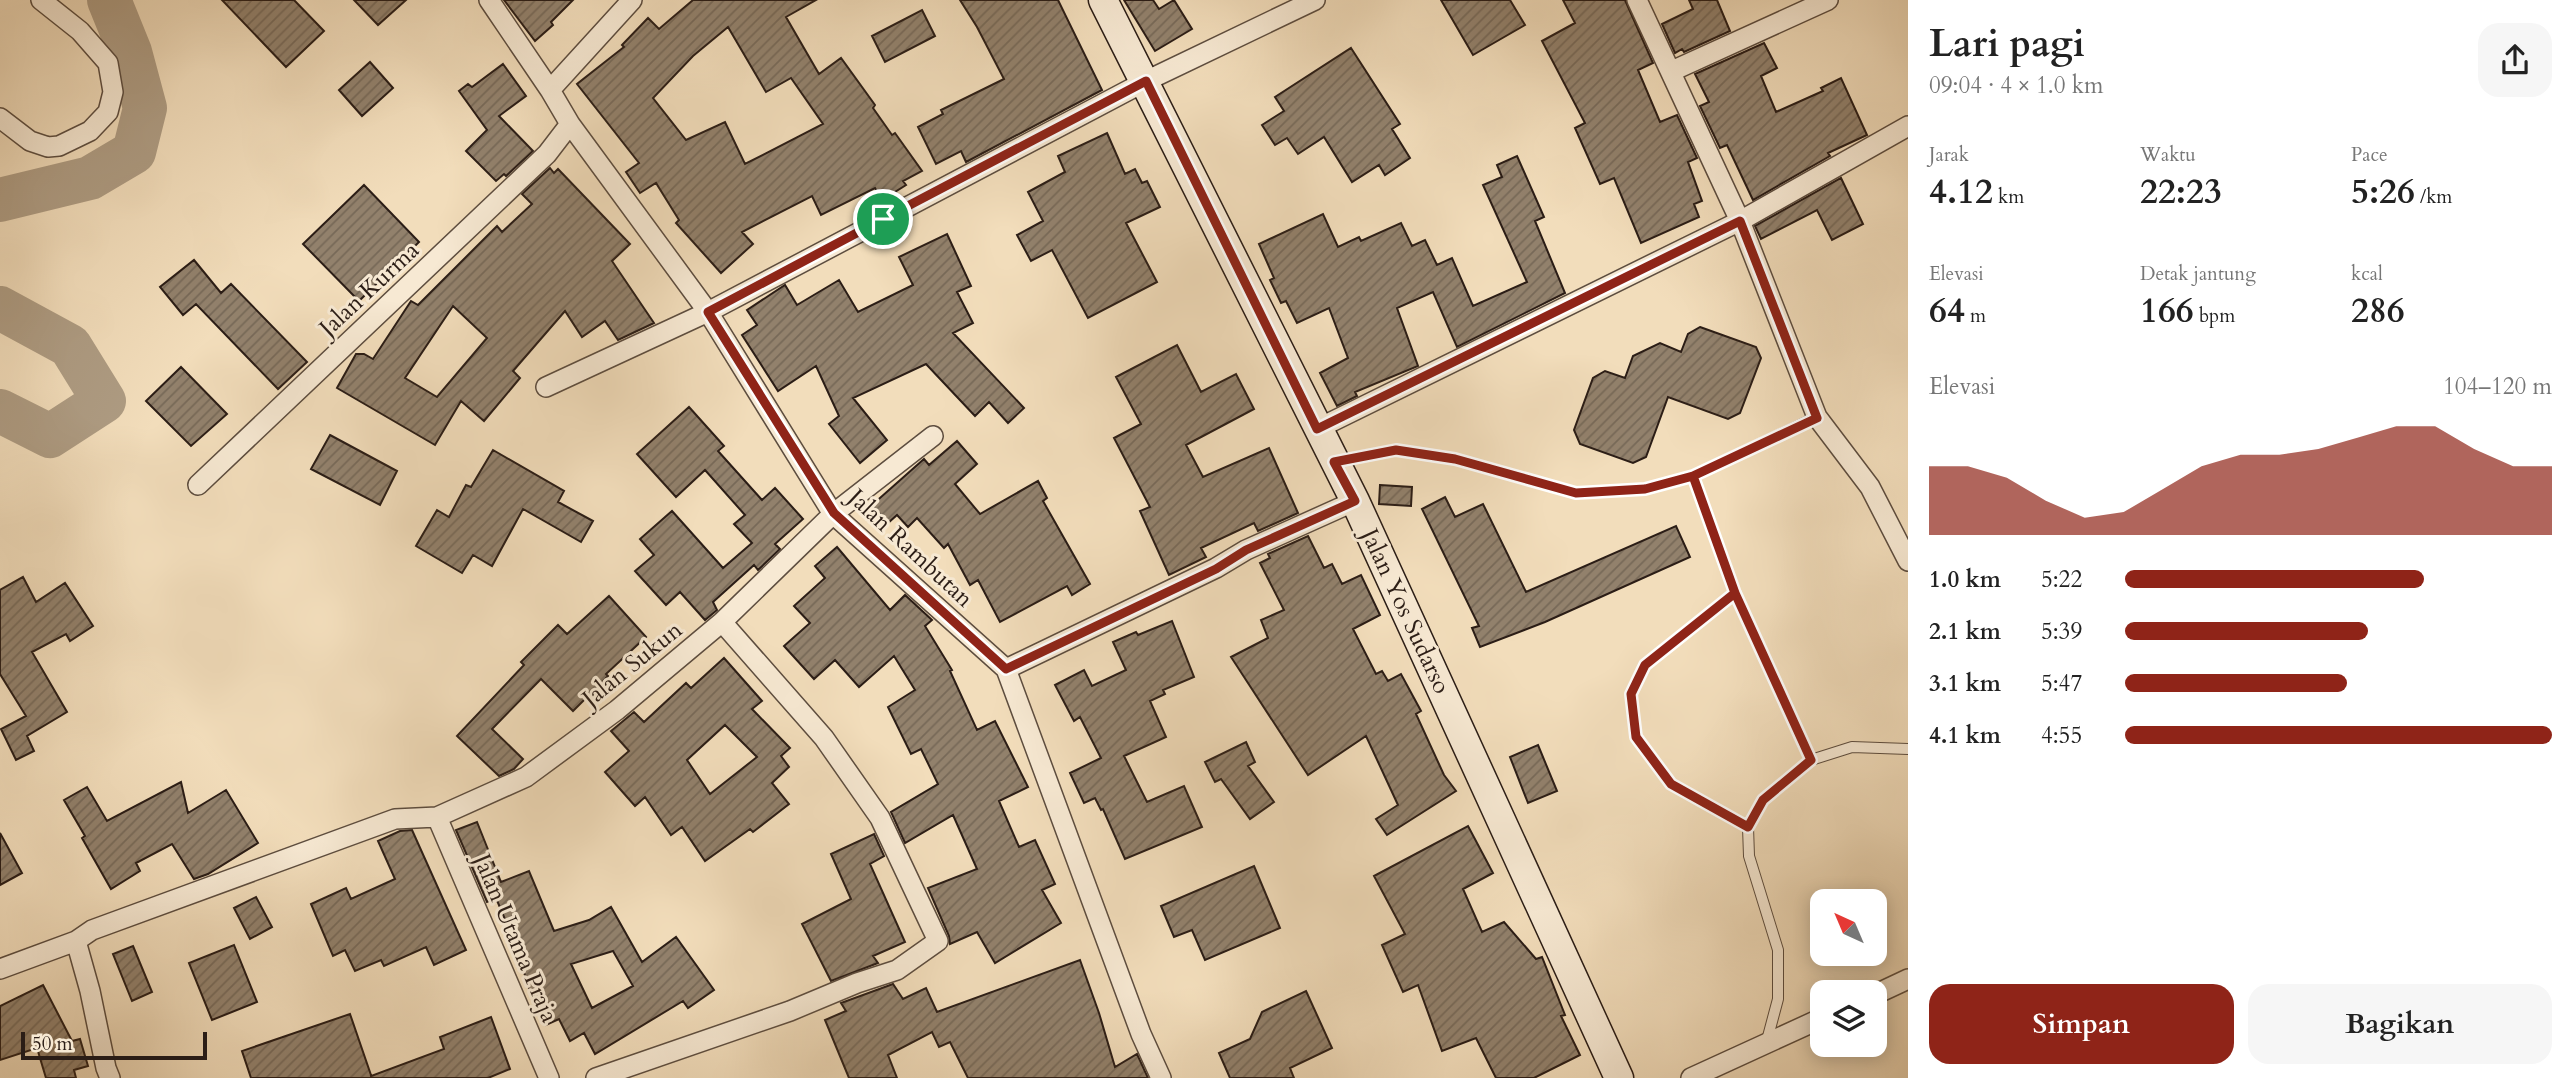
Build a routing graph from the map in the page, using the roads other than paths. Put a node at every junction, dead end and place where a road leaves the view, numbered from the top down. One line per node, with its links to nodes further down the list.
1 (41, 0): 11 (street)
2 (489, 0): 10 (street, Jalan Rambutan)
3 (632, 0): 10 (street)
4 (1103, 0): 9 (street, Jalan Yos Sudarso)
5 (1315, 0): 9 (street)
6 (1637, 0): 8 (street)
7 (1828, 0): 8 (street)
8 (1672, 71): 14 (street)
9 (1146, 81): 15 (street); 18 (street, Jalan Yos Sudarso)
10 (550, 90): 12 (street, Jalan Rambutan)
11 (0, 118)
12 (570, 124): 15 (street, Jalan Rambutan); 22 (street, Jalan Kurma)
13 (1908, 126): 14 (street)
14 (1740, 221): 17 (street); 18 (street)
15 (708, 312): 16 (street); 24 (street, Jalan Rambutan)
16 (545, 387)
17 (1817, 418): 21 (lane); 25 (street)
18 (1317, 429): 20 (street, Jalan Yos Sudarso)
19 (933, 436): 24 (street, Jalan Sukun)
20 (1334, 462): 21 (lane); 23 (street, Jalan Yos Sudarso)
21 (1693, 476): 26 (lane)
22 (198, 485)
23 (1355, 501): 28 (street); 43 (street, Jalan Yos Sudarso)
24 (834, 513): 27 (street, Jalan Sukun); 28 (street, Jalan Rambutan)
25 (1908, 561)
26 (1735, 593): 30 (lane); 32 (lane)
27 (722, 622): 31 (street, Jalan Sukun); 41 (street)
28 (1006, 669): 42 (street, Jalan Rambutan)
29 (1908, 749): 30 (lane)
30 (1811, 760): 32 (lane)
31 (437, 817): 33 (street, Jalan Sukun); 40 (street, Jalan Utama Praja)
32 (1748, 827): 38 (lane)
33 (76, 941): 34 (street, Jalan Sukun); 39 (street)
34 (0, 969)
35 (1908, 979): 36 (street)
36 (1887, 989)
37 (1810, 1024): 38 (street)
38 (1766, 1044): 44 (street)
39 (110, 1078)
40 (549, 1078)
41 (596, 1078)
42 (1161, 1078)
43 (1619, 1078)
44 (1691, 1078)

